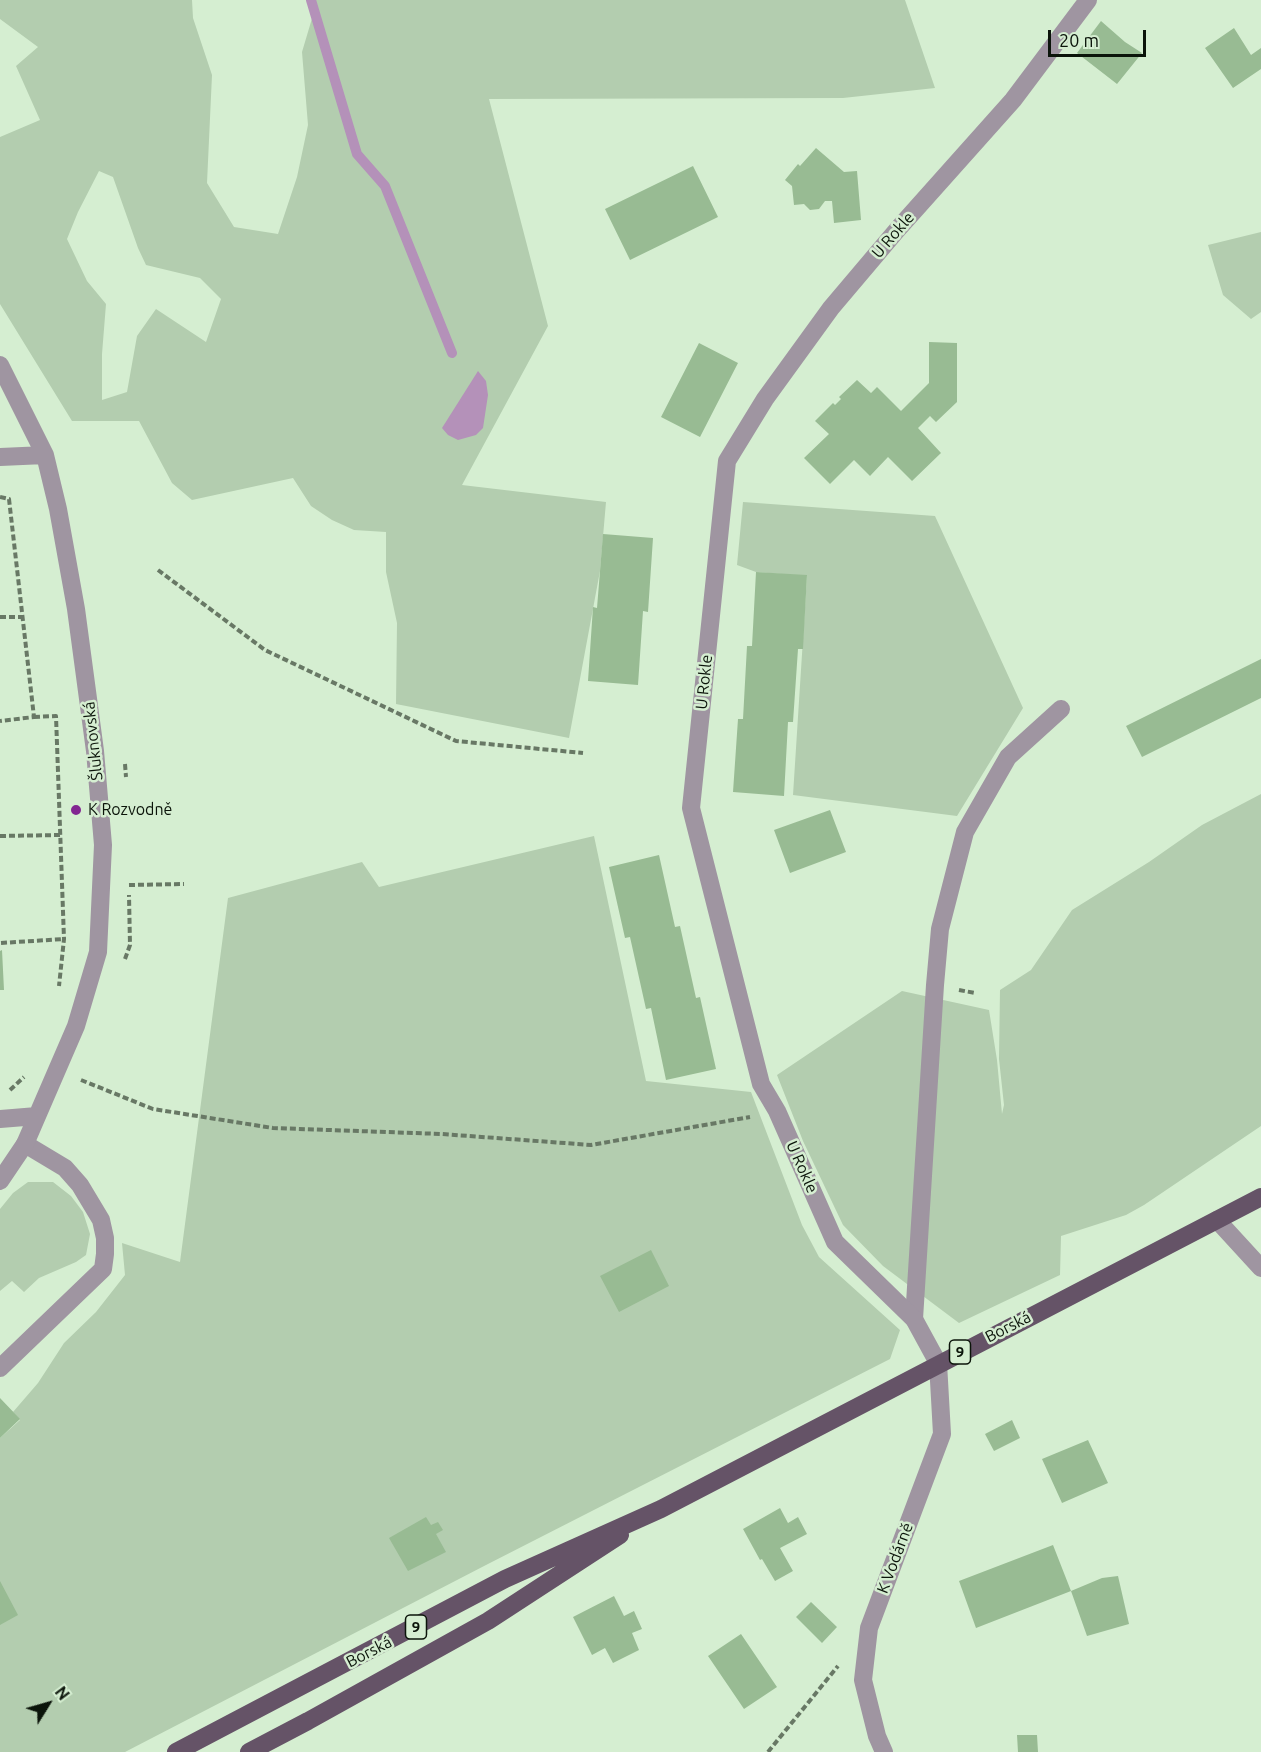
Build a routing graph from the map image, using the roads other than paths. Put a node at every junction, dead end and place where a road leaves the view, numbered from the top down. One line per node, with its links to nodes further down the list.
1 (1088, 0): 13 (street, U Rokle)
2 (0, 366): 3 (street, Šluknovská)
3 (45, 454): 4 (street); 6 (street, Šluknovská)
4 (0, 457)
5 (1061, 709): 13 (street)
6 (37, 1116): 7 (street); 8 (street, Šluknovská)
7 (0, 1119)
8 (25, 1144): 9 (street, Šluknovská); 15 (street)
9 (0, 1181)
10 (1261, 1197): 11 (main road, Borská / 9)
11 (1217, 1220): 12 (street); 14 (main road, Borská / 9)
12 (1261, 1268)
13 (914, 1319): 14 (street, U Rokle)
14 (938, 1364): 16 (main road, Borská / 9); 19 (street, K Vodárně)
15 (0, 1368)
16 (661, 1509): 17 (main road, Borská / 9); 18 (main road, Borská / 9)
17 (176, 1752)
18 (249, 1752)
19 (884, 1752)

